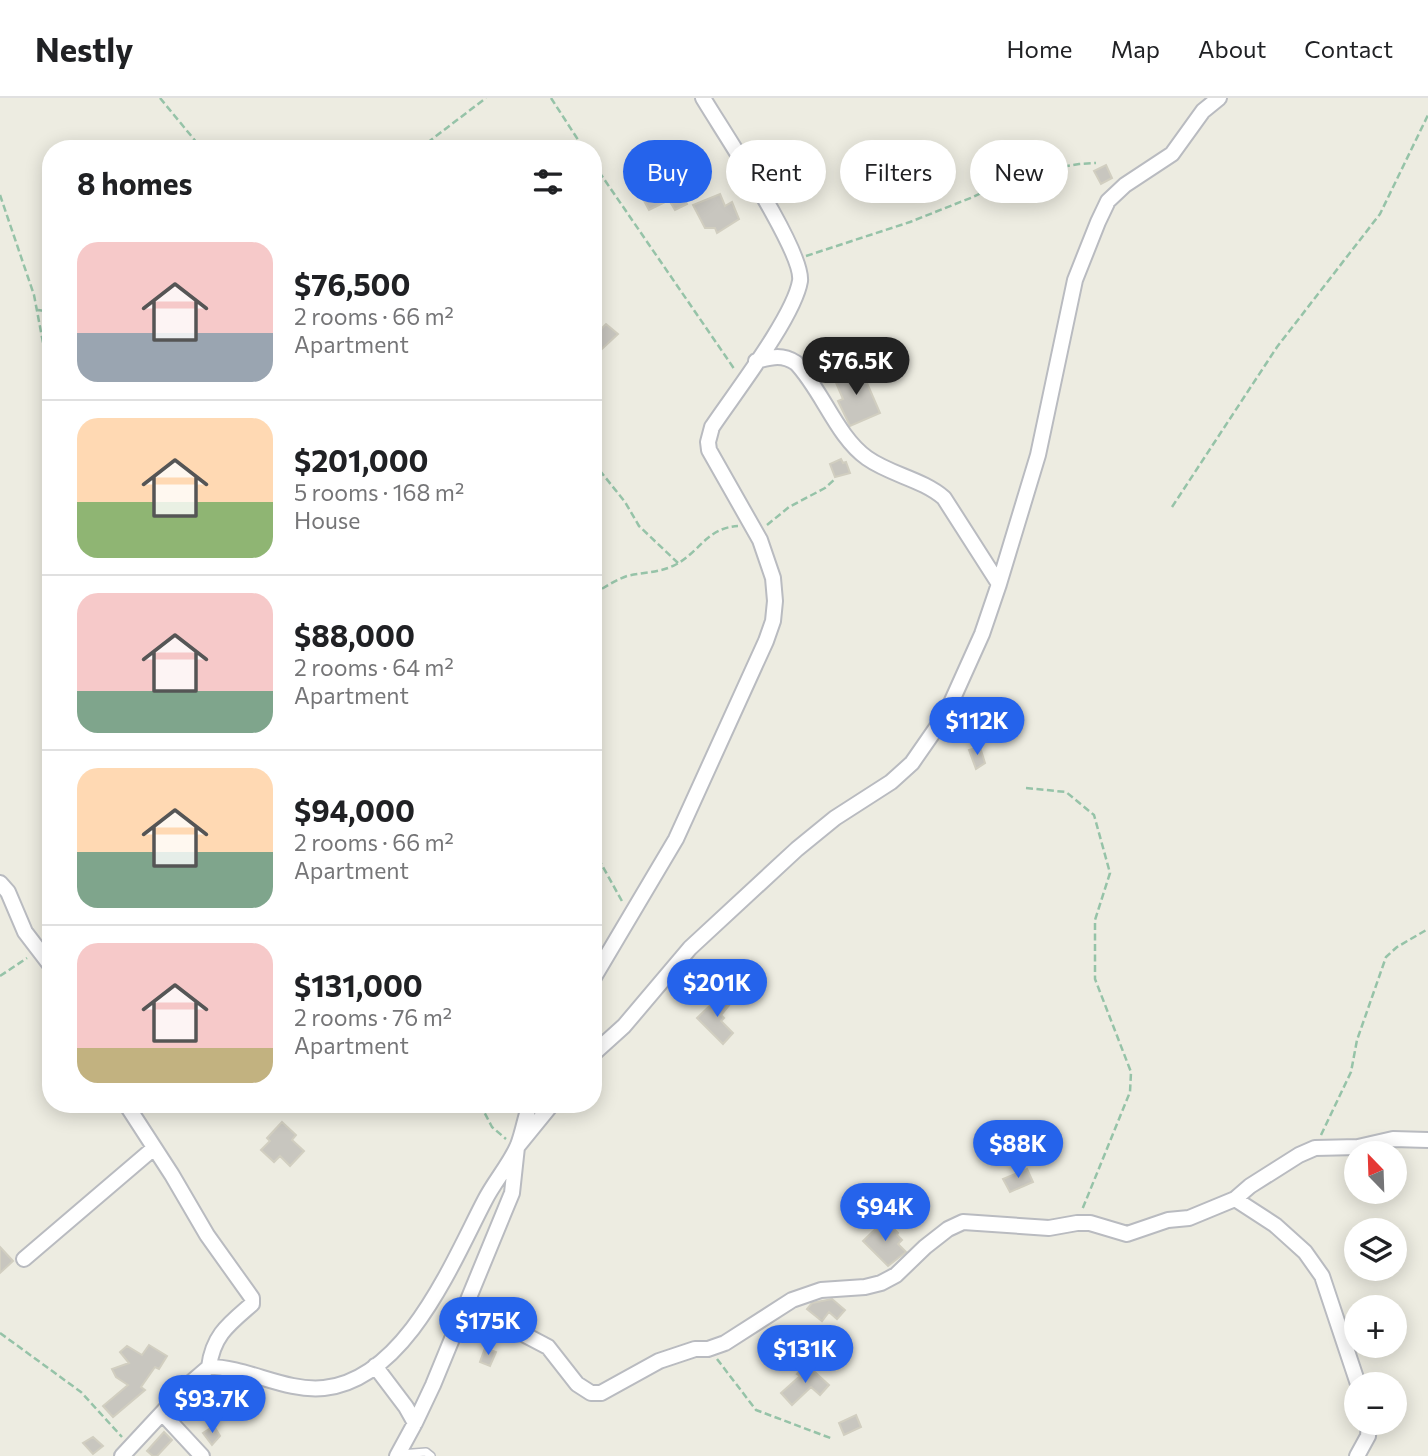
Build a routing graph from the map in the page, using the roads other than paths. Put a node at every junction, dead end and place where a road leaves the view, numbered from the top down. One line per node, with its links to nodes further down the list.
1 (703, 98): 3 (street)
2 (1219, 98): 4 (street)
3 (756, 361): 4 (street); 7 (street)
4 (999, 584): 8 (street)
5 (0, 883): 6 (street)
6 (42, 955)
7 (602, 964)
8 (602, 1046)
9 (132, 1113): 14 (street)
10 (527, 1113): 13 (street)
11 (545, 1113): 13 (street)
12 (1428, 1140): 15 (street)
13 (517, 1147): 17 (street); 18 (street)
14 (154, 1148): 16 (street); 19 (street)
15 (1235, 1199): 17 (street); 20 (street)
16 (24, 1259)
17 (466, 1304): 22 (street)
18 (375, 1366): 19 (street); 22 (street)
19 (209, 1367): 21 (street)
20 (1354, 1372)
21 (163, 1414): 24 (street); 26 (street)
22 (415, 1423): 25 (street)
23 (1367, 1435): 28 (street)
24 (127, 1452)
25 (398, 1455): 27 (lane)
26 (202, 1456)
27 (431, 1456)
28 (1357, 1456)

